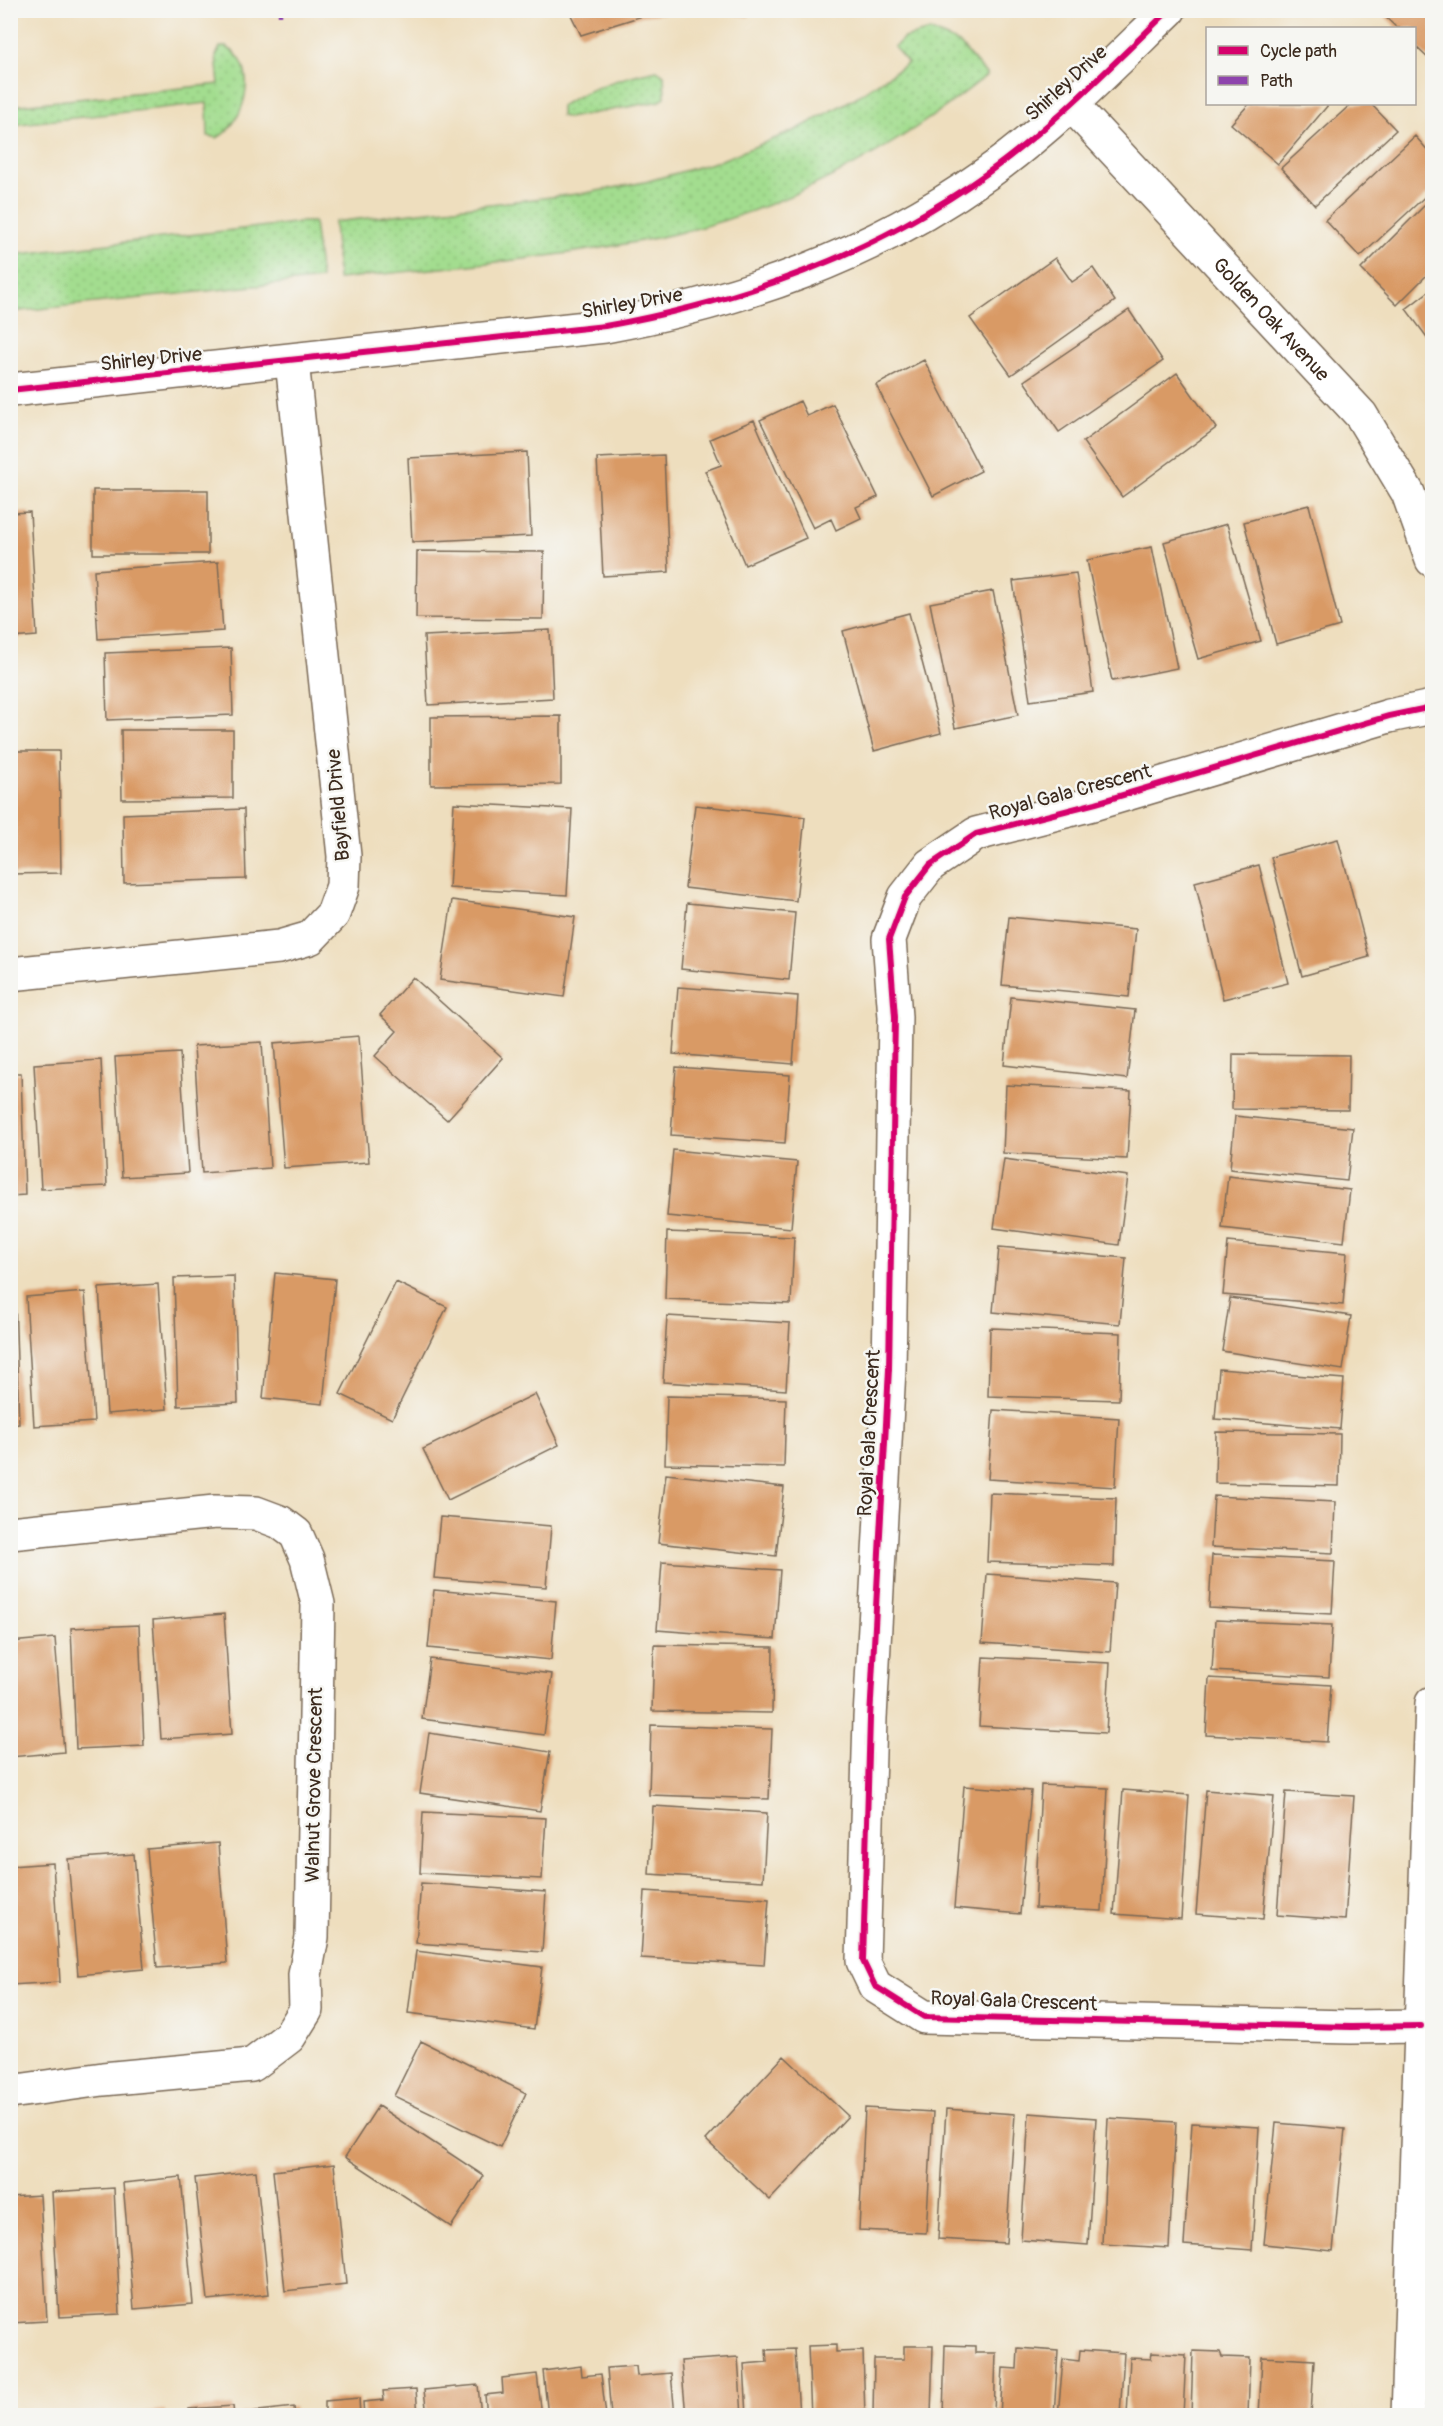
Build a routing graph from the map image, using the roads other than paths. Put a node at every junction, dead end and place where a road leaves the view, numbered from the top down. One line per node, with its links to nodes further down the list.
1 (1169, 10): 2 (street, Shirley Drive)
2 (1071, 104): 3 (street, Shirley Drive); 5 (street, Golden Oak Avenue)
3 (292, 361): 4 (street, Shirley Drive); 7 (street, Bayfield Drive)
4 (10, 390)
5 (1432, 560)
6 (1432, 707): 10 (street, Royal Gala Crescent)
7 (10, 974)
8 (10, 1533): 11 (street, Walnut Grove Crescent)
9 (1432, 1703): 10 (street)
10 (1421, 2026): 12 (street)
11 (10, 2092)
12 (1408, 2415)

